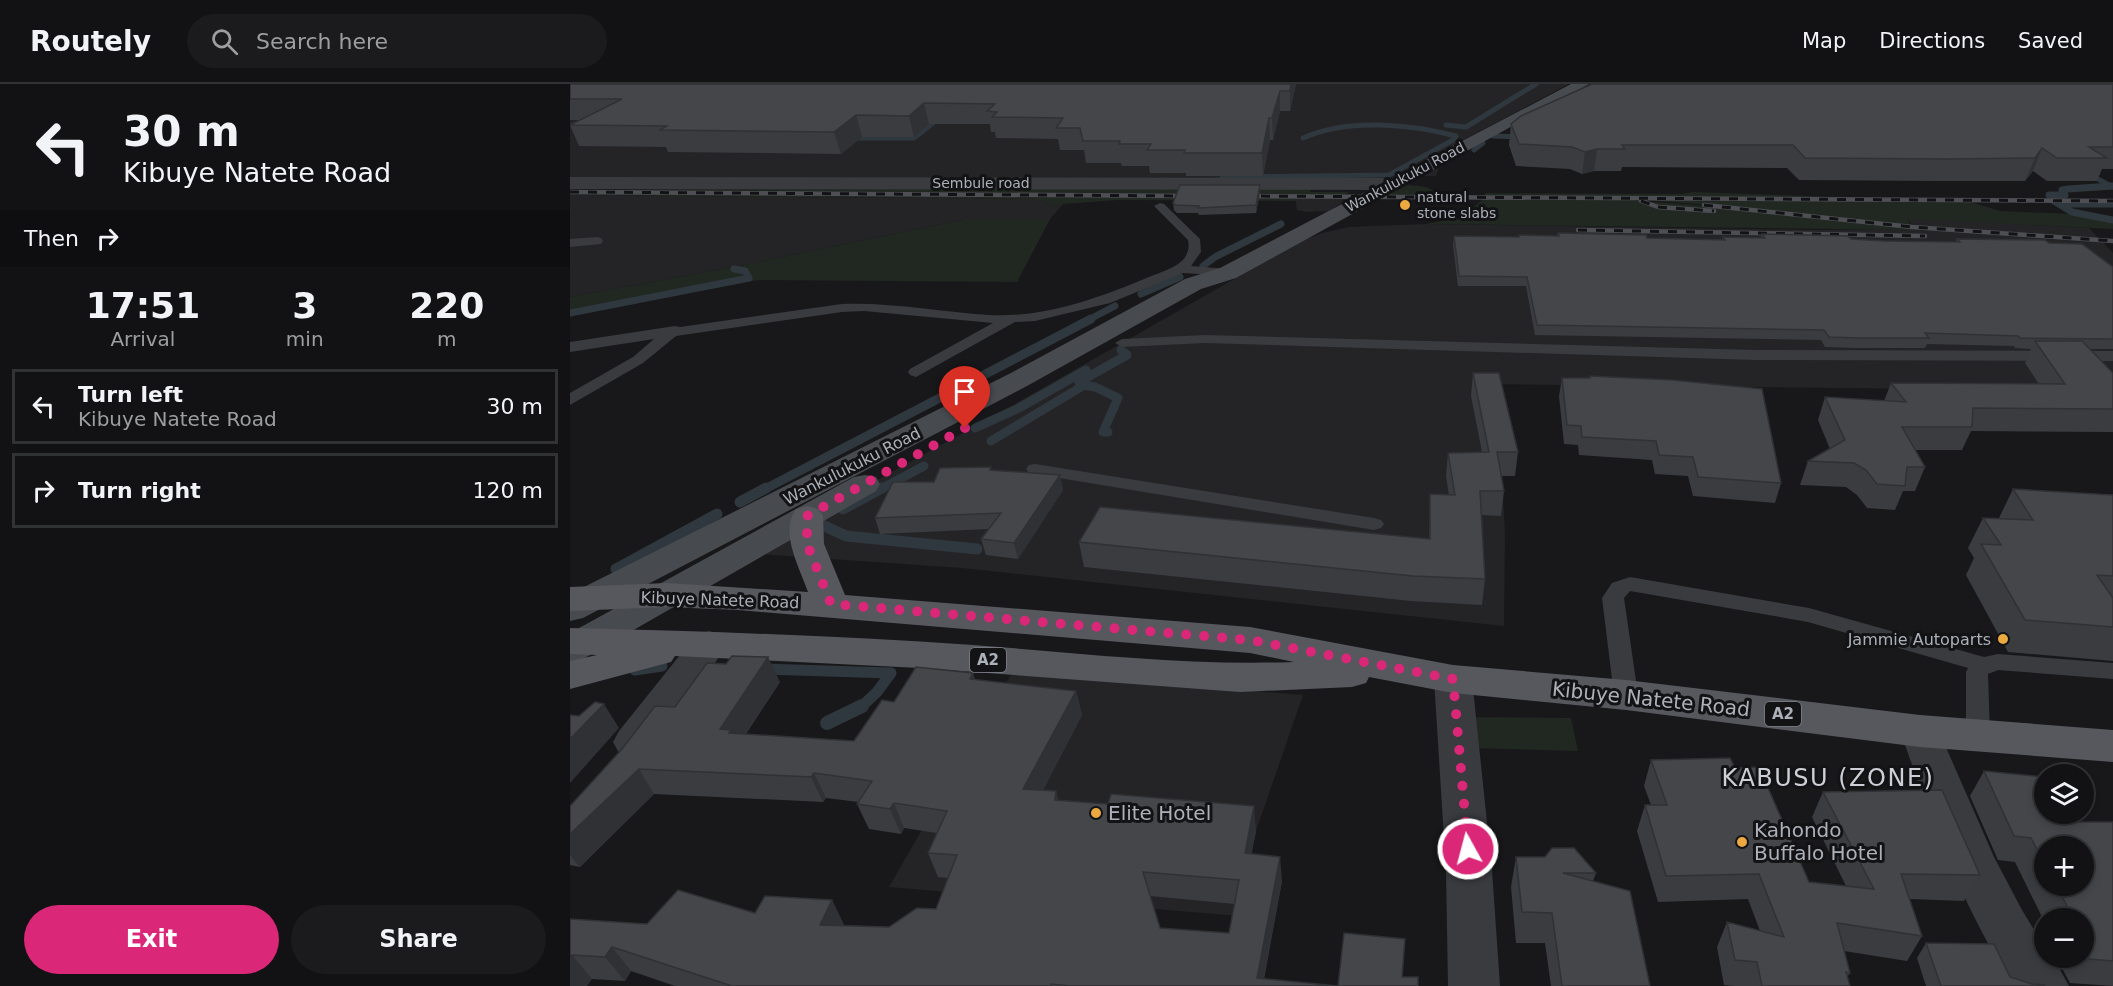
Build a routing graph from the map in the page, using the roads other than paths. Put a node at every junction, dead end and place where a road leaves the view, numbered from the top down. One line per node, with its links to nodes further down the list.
1 (1582, 84): 3 (main road, Wankulukuku Road)
2 (570, 183): 3 (street, Sembule road)
3 (1391, 184): 8 (main road, Wankulukuku Road)
4 (1160, 206): 7 (lane)
5 (597, 241): 6 (lane)
6 (570, 243)
7 (1181, 269): 8 (lane); 9 (lane)
8 (1228, 273): 10 (main road, Wankulukuku Road); 13 (main road, Wankulukuku Road)
9 (1104, 300): 10 (lane); 11 (lane)
10 (1157, 304): 22 (main road, Wankulukuku Road)
11 (1011, 319): 12 (lane); 16 (lane)
12 (675, 330): 14 (lane); 17 (lane)
13 (1122, 343): 15 (lane); 19 (main road, Wankulukuku Road)
14 (570, 347)
15 (2113, 356)
16 (916, 372)
17 (570, 400)
18 (1035, 469): 20 (lane)
19 (807, 516): 21 (main road, Wankulukuku Road); 23 (main road)
20 (1374, 524)
21 (666, 595): 22 (main road, Kibuye Natete Road / A2); 23 (main road, Kibuye Natete Road / A2); 24 (main road, Wankulukuku Road)
22 (577, 602)
23 (831, 604): 27 (main road, Kibuye Natete Road / A2)
24 (576, 644): 25 (main road, Kibuye Natete Road / A2)
25 (700, 644): 27 (main road, Kibuye Natete Road / A2); 29 (main road); 35 (street)
26 (1984, 664): 28 (lane); 31 (lane); 33 (lane)
27 (1405, 670): 30 (main road, Kibuye Natete Road / A2)
28 (2113, 671)
29 (570, 675)
30 (1453, 679): 31 (main road, Kibuye Natete Road / A2); 36 (street)
31 (1626, 695): 32 (main road, Kibuye Natete Road / A2)
32 (1920, 731): 33 (main road, Kibuye Natete Road / A2); 37 (street)
33 (1978, 735): 34 (main road, Kibuye Natete Road / A2)
34 (2113, 746)
35 (613, 769)
36 (1474, 986)
37 (2043, 986)

